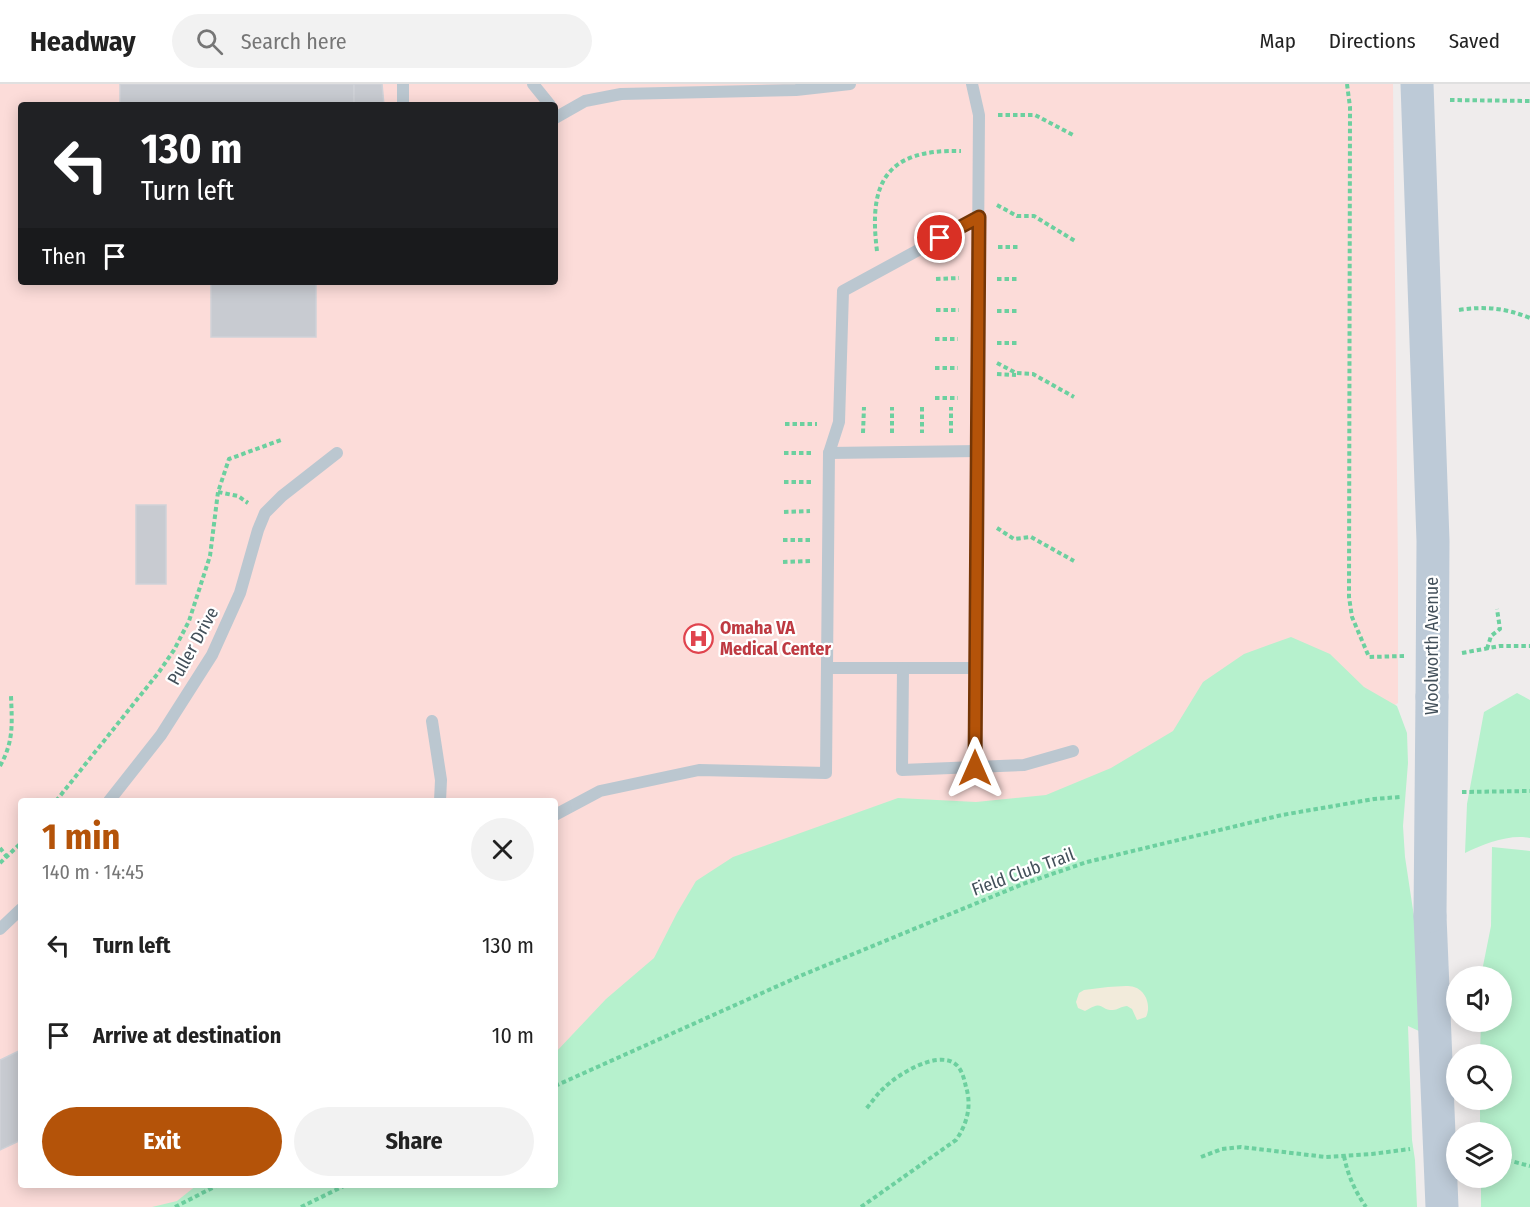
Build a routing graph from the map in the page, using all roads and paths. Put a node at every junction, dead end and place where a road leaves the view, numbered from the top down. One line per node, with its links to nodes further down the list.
1 (403, 84): 9 (lane)
2 (533, 84): 10 (lane)
3 (850, 84): 11 (lane)
4 (972, 84): 12 (lane)
5 (1347, 84): 41 (path)
6 (1417, 84): 65 (street, Woolworth Avenue, bridge)
7 (1450, 100): 8 (path)
8 (1530, 101)
9 (404, 102)
10 (548, 102)
11 (558, 114)
12 (979, 115): 13 (path); 15 (lane)
13 (1075, 136)
14 (962, 151): 18 (path)
15 (979, 194): 16 (lane); 17 (path)
16 (979, 217): 21 (lane); 27 (lane)
17 (1075, 241)
18 (879, 254)
19 (1459, 310): 20 (path)
20 (1530, 318)
21 (978, 352): 22 (path); 30 (lane)
22 (1074, 397)
23 (864, 407): 31 (path)
24 (892, 407): 32 (path)
25 (922, 407): 29 (path)
26 (785, 424): 27 (path)
27 (838, 424): 34 (lane)
28 (281, 440): 53 (path)
29 (922, 451): 30 (lane); 32 (lane)
30 (978, 451): 35 (lane)
31 (863, 452): 32 (lane); 34 (lane)
32 (891, 452)
33 (337, 453): 54 (lane, Puller Drive)
34 (829, 453): 42 (lane)
35 (978, 517): 36 (path); 44 (lane)
36 (1074, 561)
37 (1497, 609): 39 (path)
38 (1530, 646): 39 (path)
39 (1487, 649): 40 (path)
40 (1454, 653)
41 (1414, 656)
42 (827, 668): 43 (lane); 56 (lane)
43 (903, 668): 44 (lane); 49 (lane)
44 (975, 668): 49 (lane)
45 (11, 696): 48 (path)
46 (432, 721): 55 (lane)
47 (1073, 751): 49 (lane)
48 (0, 766)
49 (975, 768)
50 (1530, 791): 51 (path)
51 (1454, 792)
52 (1408, 796): 63 (path, Field Club Trail)
53 (58, 798)
54 (111, 798)
55 (440, 798)
56 (558, 813)
57 (18, 846): 59 (path)
58 (0, 848): 59 (path)
59 (6, 857): 60 (path)
60 (0, 863)
61 (18, 912): 62 (lane)
62 (0, 929)
63 (558, 1085)
64 (866, 1109): 74 (path)
65 (1439, 1140): 66 (path); 76 (street, Woolworth Avenue)
66 (1344, 1156): 67 (path); 75 (path)
67 (1201, 1157)
68 (1512, 1161): 69 (path)
69 (1530, 1166)
70 (212, 1188): 72 (path)
71 (340, 1188): 73 (path)
72 (175, 1207)
73 (301, 1207)
74 (861, 1207)
75 (1366, 1207)
76 (1442, 1207)

